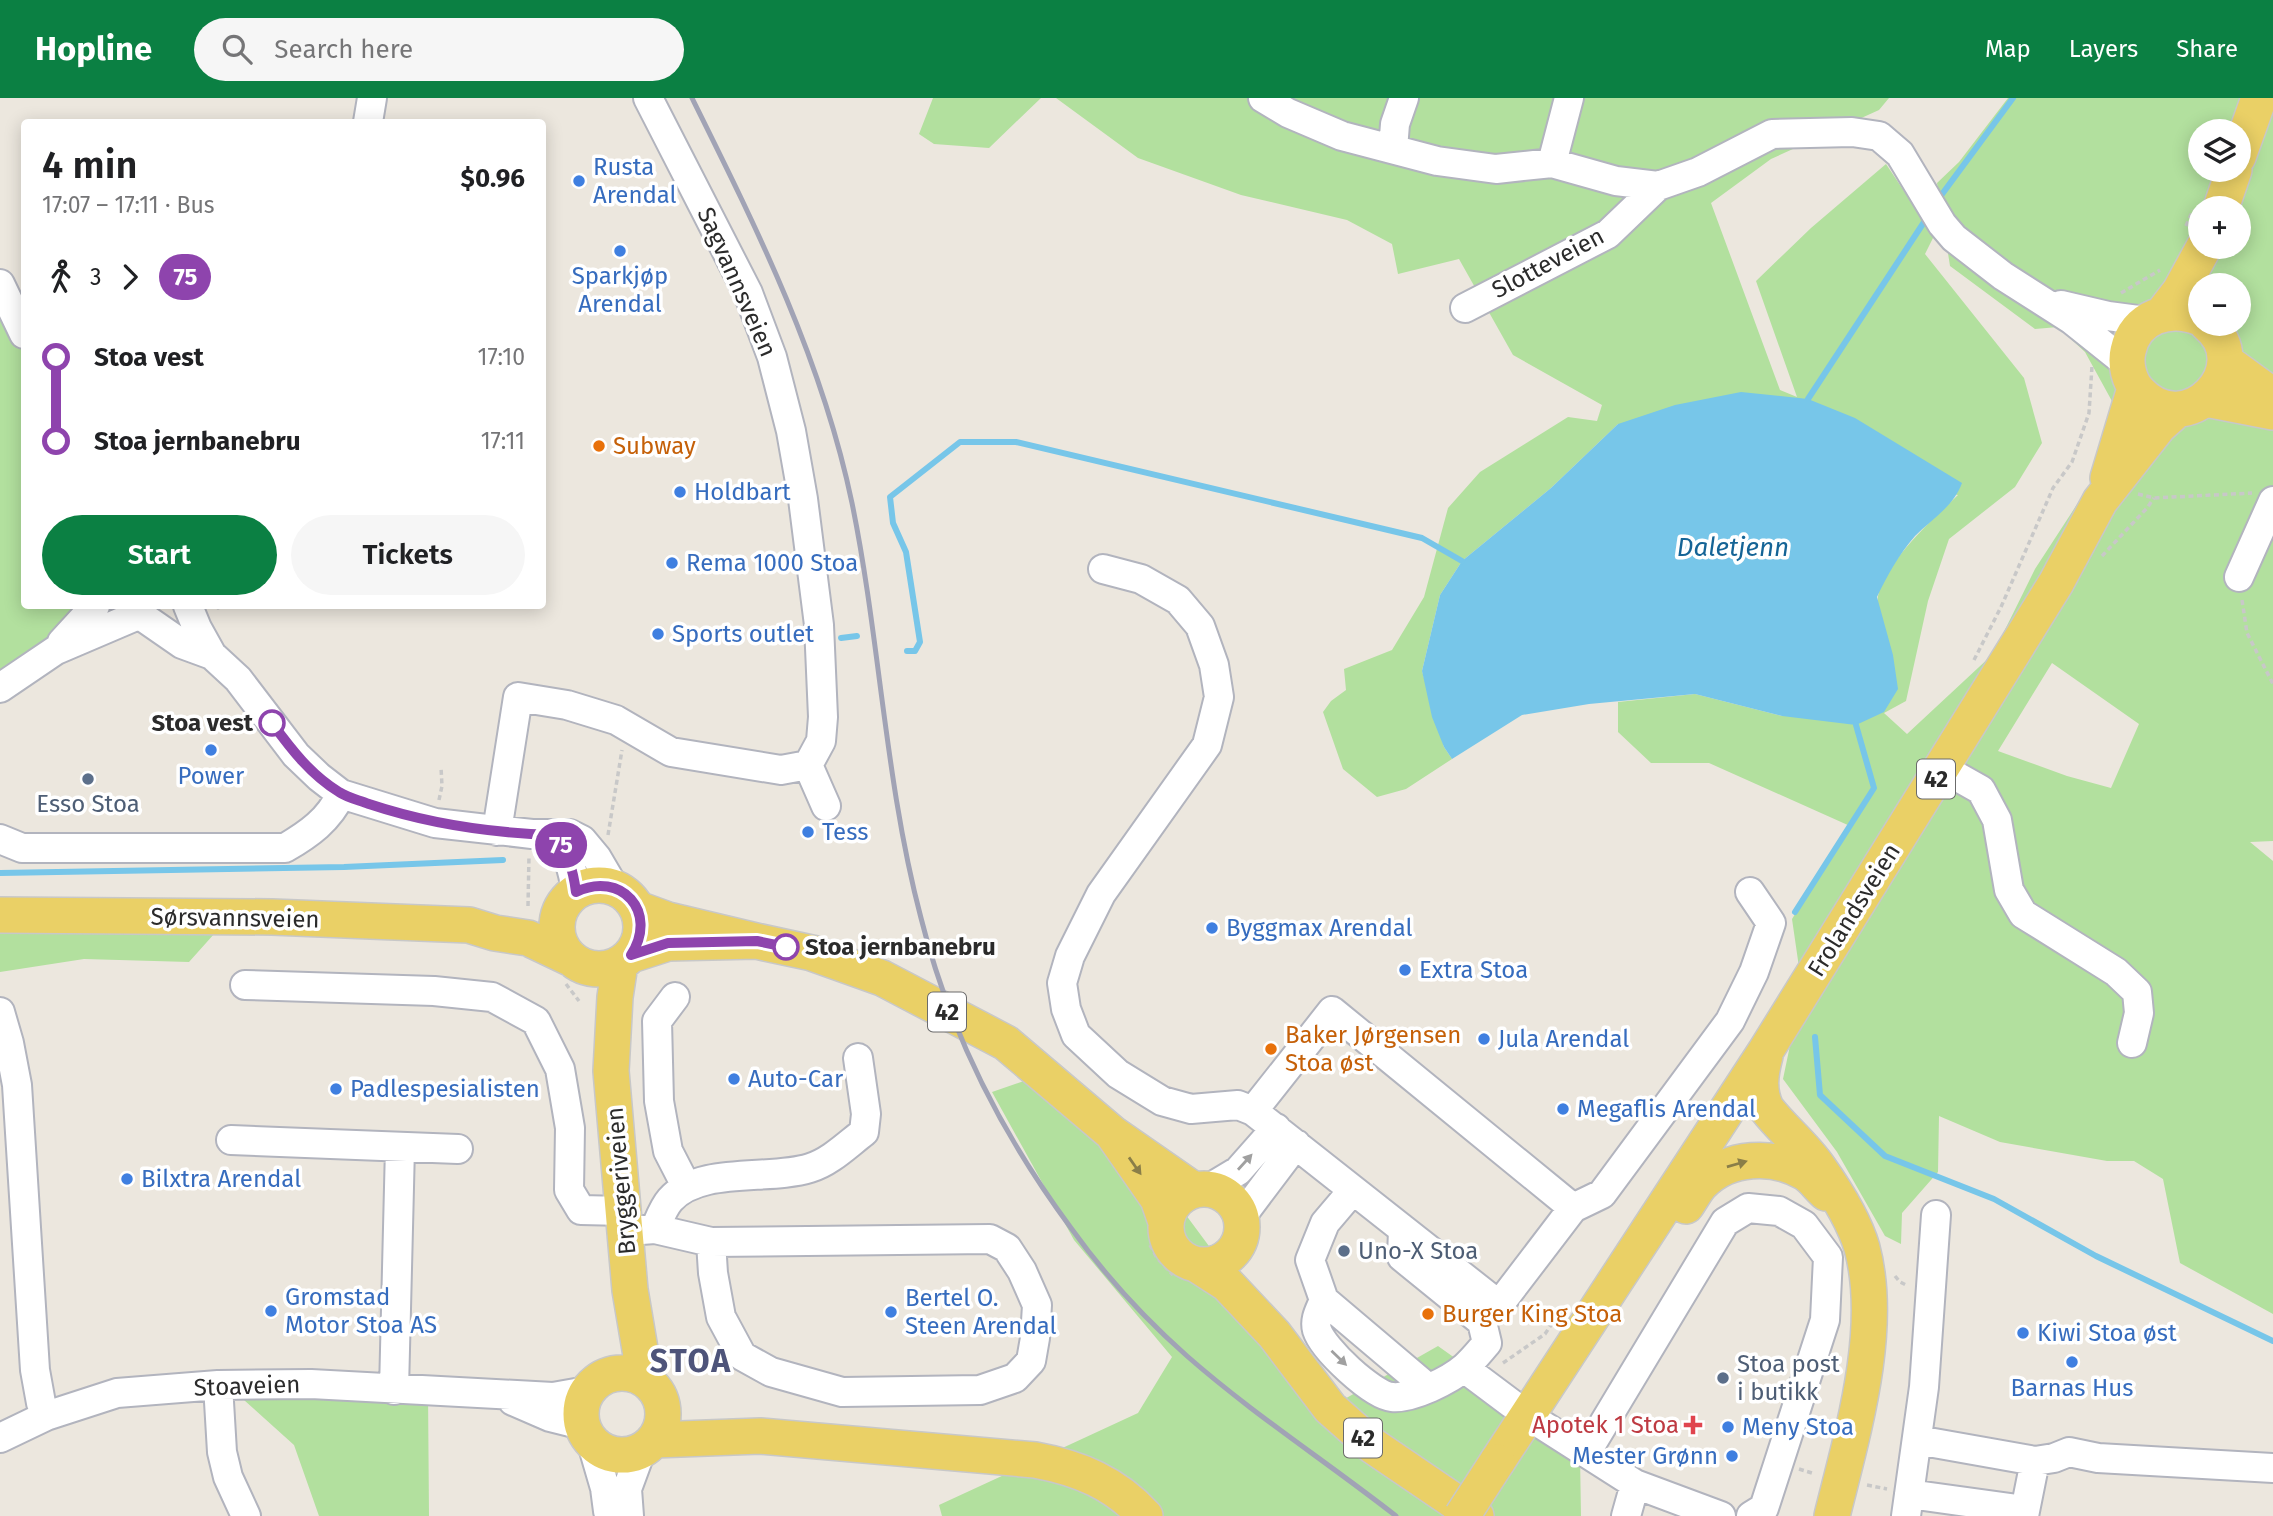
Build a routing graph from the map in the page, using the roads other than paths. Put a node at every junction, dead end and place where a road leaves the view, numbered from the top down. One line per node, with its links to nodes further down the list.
1 (372, 98): 7 (street)
2 (648, 98): 36 (street, Sagvannsveien)
3 (1263, 98): 9 (street, Slotteveien)
4 (1404, 98): 9 (street)
5 (1569, 98): 10 (street)
6 (2259, 98): 8 (main road)
7 (368, 119)
8 (2251, 120)
9 (1393, 149): 10 (street, Slotteveien)
10 (1552, 163): 11 (street, Slotteveien)
11 (1658, 186): 14 (street, Slotteveien); 15 (street, Slotteveien)
12 (2189, 259): 17 (main road, 42)
13 (0, 285): 18 (street)
14 (2045, 301): 17 (street, Slotteveien); 21 (street, Slotteveien)
15 (1465, 308)
16 (2188, 314): 17 (main road)
17 (2155, 317): 21 (main road, 42)
18 (21, 328)
19 (2217, 336): 20 (main road)
20 (2225, 361): 22 (main road); 23 (main road, 42)
21 (2131, 376): 23 (main road); 25 (main road, Frolandsveien / 42)
22 (2273, 396)
23 (2191, 405): 24 (main road); 25 (main road, Frolandsveien / 42)
24 (2273, 412)
25 (2116, 497): 37 (main road, Frolandsveien / 42)
26 (2266, 497): 28 (street)
27 (1103, 569): 56 (street)
28 (2239, 577)
29 (92, 609): 33 (street)
30 (173, 609): 32 (street)
31 (189, 609): 34 (street)
32 (136, 613): 33 (street); 34 (street)
33 (56, 650): 35 (street)
34 (212, 655): 38 (street)
35 (0, 688)
36 (808, 765): 39 (street); 40 (street)
37 (1942, 768): 53 (street); 54 (main road, Frolandsveien / 42)
38 (341, 794): 40 (street); 41 (street)
39 (827, 806)
40 (497, 831): 42 (street)
41 (0, 839)
42 (542, 841): 44 (street); 45 (street)
43 (1749, 892): 65 (street)
44 (570, 898): 45 (main road, 42); 47 (main road, Sørsvannsveien); 49 (main road)
45 (626, 898): 48 (main road, 42); 49 (main road)
46 (0, 915): 47 (main road, Sørsvannsveien)
47 (469, 925): 49 (main road, Sørsvannsveien)
48 (757, 941): 49 (main road, 42); 57 (main road, 42)
49 (603, 961): 68 (main road, Bryggeriveien)
50 (245, 985): 68 (street)
51 (675, 997): 62 (street)
52 (0, 1012): 84 (street)
53 (2132, 1044)
54 (1765, 1052): 66 (main road, Frolandsveien / 42); 74 (main road, Frolandsveien / 42)
55 (858, 1058): 62 (street)
56 (1253, 1111): 58 (street); 65 (street)
57 (1112, 1133): 63 (main road, 42); 70 (main road, 42, one-way to 70)
58 (1286, 1136): 63 (street, one-way to 58); 64 (street); 69 (street)
59 (231, 1140): 60 (street)
60 (400, 1147): 61 (street); 80 (street)
61 (457, 1149)
62 (686, 1186): 68 (street)
63 (1201, 1190): 69 (main road, 42); 70 (main road)
64 (1353, 1190): 71 (street); 77 (street)
65 (1573, 1208): 71 (street)
66 (1846, 1212): 74 (main road, Frolandsveien / 42, one-way to 66); 81 (main road, Frolandsveien / 42)
67 (1936, 1215): 88 (street)
68 (635, 1224): 72 (street); 75 (main road, Bryggeriveien)
69 (1242, 1224): 73 (main road); 76 (main road, 42)
70 (1156, 1230): 73 (main road, 42)
71 (1403, 1230): 77 (street)
72 (711, 1242): 72 (street)
73 (1186, 1271): 76 (main road, 42)
74 (1620, 1276): 100 (main road, Frolandsveien / 42, bridge)
75 (630, 1290): 78 (main road, Bryggeriveien); 83 (main road, Bryggeriveien)
76 (1274, 1334): 101 (main road, 42)
77 (1464, 1368): 82 (street)
78 (650, 1384): 83 (main road); 86 (main road); 89 (main road)
79 (218, 1385): 80 (street, Stoaveien); 84 (street, Stoaveien); 96 (street)
80 (394, 1390): 83 (street, Stoaveien)
81 (1860, 1391): 105 (main road, Frolandsveien / 42); 106 (main road, Frolandsveien / 42)
82 (1512, 1404)
83 (589, 1409): 89 (main road); 97 (street)
84 (46, 1416): 87 (street, Stoaveien)
85 (1544, 1426): 90 (street)
86 (760, 1436): 89 (main road); 99 (main road)
87 (0, 1438)
88 (1917, 1440): 91 (street); 94 (street)
89 (647, 1445): 98 (street)
90 (1587, 1453): 93 (street); 104 (street)
91 (2035, 1461): 92 (street); 95 (street)
92 (2273, 1468)
93 (1635, 1484): 102 (street); 103 (street)
94 (1907, 1505): 95 (street)
95 (2024, 1513)
96 (246, 1516)
97 (612, 1516)
98 (629, 1516)
99 (1145, 1516)
100 (1462, 1516)
101 (1476, 1516)
102 (1626, 1516)
103 (1721, 1516)
104 (1751, 1516)
105 (1832, 1516)
106 (1851, 1516)

